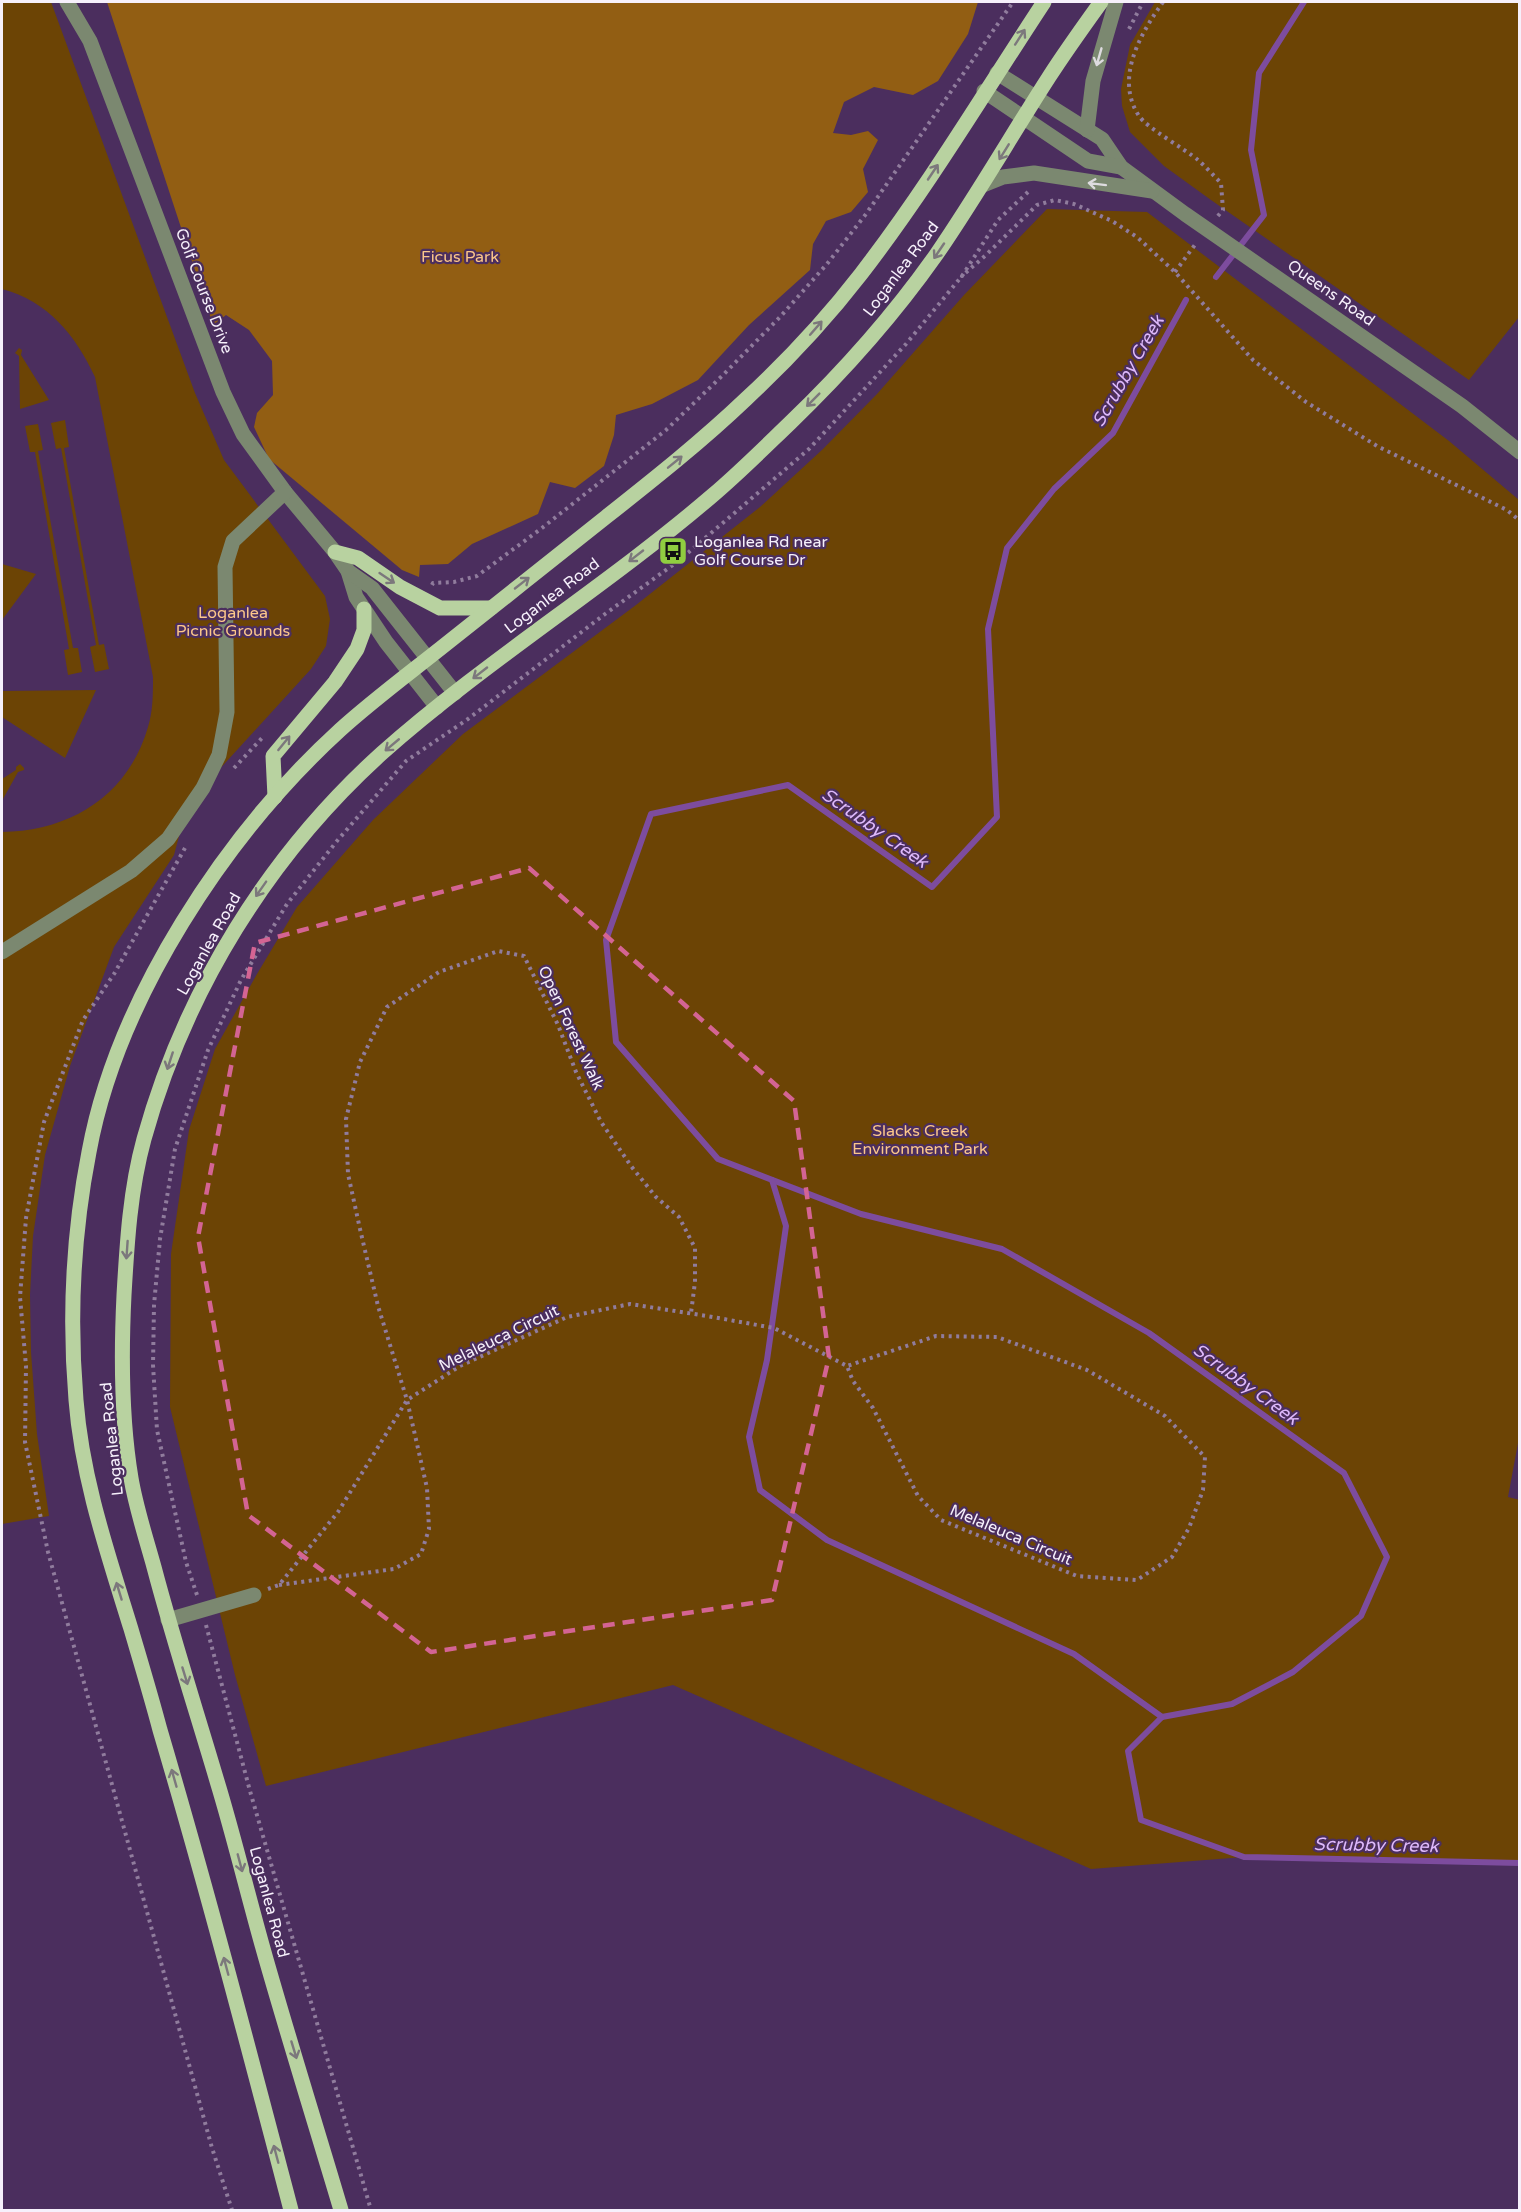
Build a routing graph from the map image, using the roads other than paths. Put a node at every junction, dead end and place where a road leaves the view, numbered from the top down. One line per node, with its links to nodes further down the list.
1 (67, 2): 14 (street, Golf Course Drive)
2 (1044, 2): 5 (main road, Loganlea Road, one-way to 2)
3 (1101, 2): 7 (main road, Loganlea Road)
4 (1116, 2): 9 (street, one-way to 9)
5 (996, 73): 6 (main road, Loganlea Road); 7 (street, Queens Road)
6 (984, 91): 8 (street, Queens Road); 17 (main road, Loganlea Road, one-way to 6)
7 (1037, 98): 8 (main road, Loganlea Road); 9 (street, Queens Road)
8 (1024, 119): 10 (street, Queens Road); 11 (main road, Loganlea Road, one-way to 11)
9 (1087, 130): 10 (street, Queens Road)
10 (1121, 167): 12 (street, Queens Road)
11 (983, 185): 12 (street, one-way to 11); 21 (main road, Loganlea Road, one-way to 21)
12 (1155, 191): 13 (street, Queens Road)
13 (1520, 452)
14 (285, 492): 15 (street, Golf Course Drive); 24 (street)
15 (335, 552): 16 (street, Golf Course Drive); 17 (main road, one-way to 17)
16 (348, 571): 18 (street, Golf Course Drive); 19 (street, Golf Course Drive)
17 (491, 608): 19 (main road, Loganlea Road)
18 (364, 609): 20 (street, Golf Course Drive); 23 (main road, one-way to 18)
19 (427, 659): 20 (main road, Loganlea Road); 21 (street, Golf Course Drive)
20 (410, 673): 22 (street, Golf Course Drive); 23 (main road, Loganlea Road)
21 (455, 693): 22 (main road, Loganlea Road)
22 (437, 707): 26 (main road, Loganlea Road, one-way to 26)
23 (275, 797): 27 (main road, Loganlea Road, one-way to 23)
24 (2, 952)
25 (254, 1594): 26 (street)
26 (168, 1620): 28 (main road, Loganlea Road, one-way to 28)
27 (291, 2211)
28 (341, 2211)

